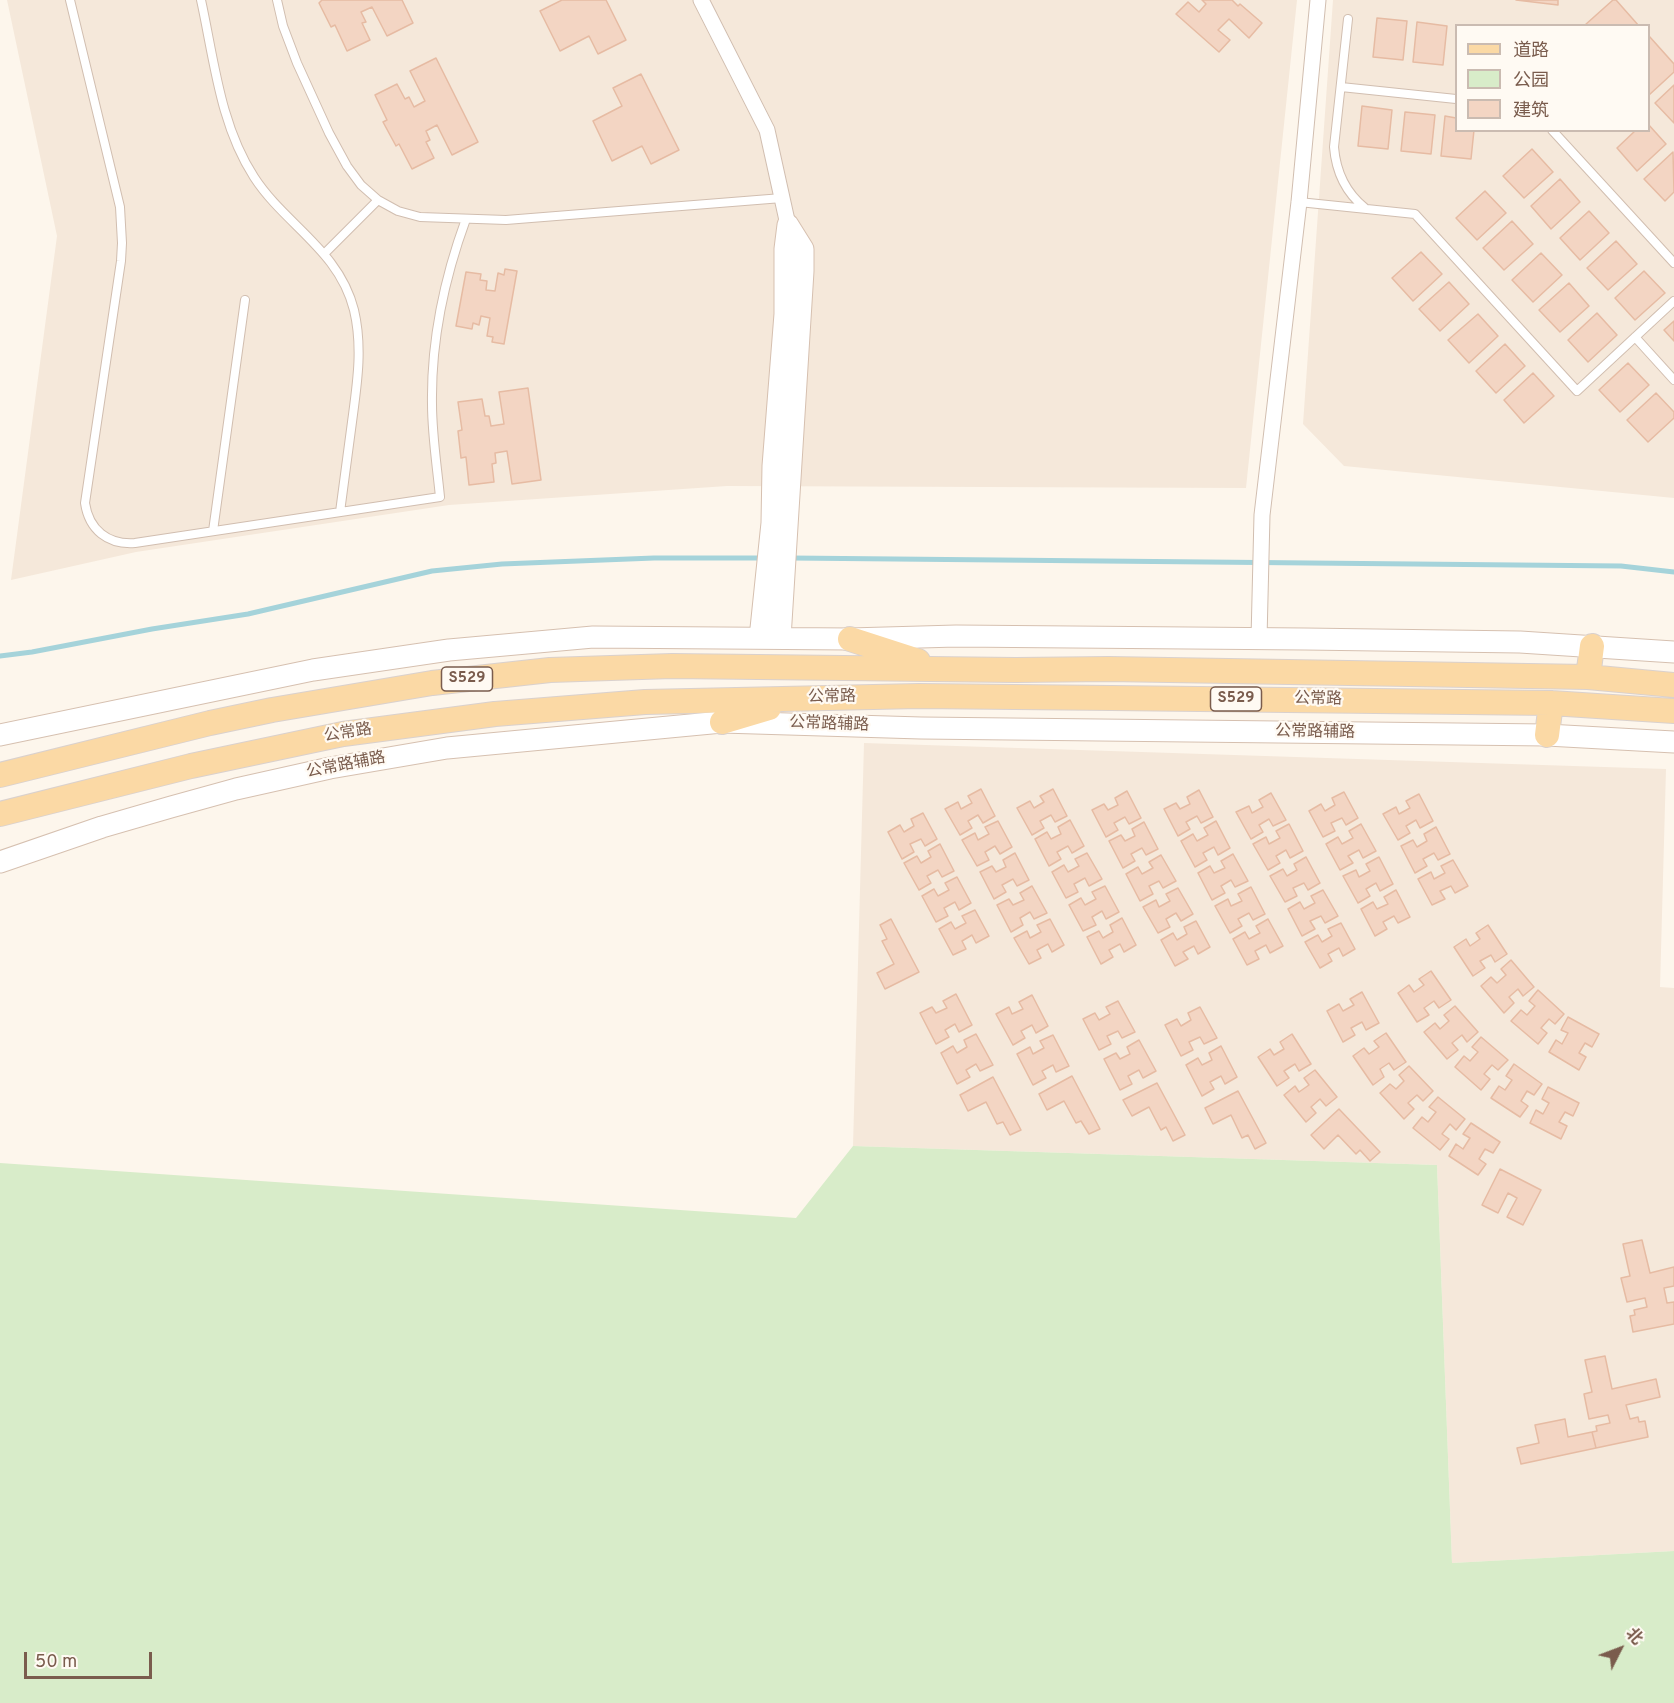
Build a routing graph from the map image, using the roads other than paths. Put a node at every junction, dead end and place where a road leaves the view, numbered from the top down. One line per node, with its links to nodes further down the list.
1 (70, 0): 23 (lane)
2 (201, 0): 16 (lane)
3 (277, 0): 11 (lane)
4 (701, 0): 10 (street)
5 (1318, 0): 12 (street)
6 (1348, 19): 7 (lane)
7 (1341, 87): 8 (lane); 13 (lane)
8 (1455, 99)
9 (1554, 132): 17 (lane)
10 (782, 198): 14 (lane); 15 (street)
11 (378, 200): 14 (lane); 16 (lane)
12 (1299, 202): 13 (lane); 26 (street)
13 (1367, 209): 20 (lane)
14 (466, 219): 22 (lane)
15 (788, 225): 24 (main road)
16 (325, 253): 22 (lane)
17 (1674, 263)
18 (245, 300): 23 (lane)
19 (1674, 301): 20 (lane)
20 (1635, 337): 21 (lane)
21 (1674, 380)
22 (340, 512): 23 (lane)
23 (213, 531)
24 (770, 638): 25 (main road); 36 (main road)
25 (850, 639): 26 (main road); 29 (main road)
26 (1259, 639): 27 (main road)
27 (1592, 646): 28 (main road); 30 (main road)
28 (1674, 652)
29 (944, 669): 30 (main road, 公常路 / S529); 39 (main road, 公常路 / S529)
30 (1588, 677): 31 (main road, 公常路 / S529)
31 (1674, 685)
32 (798, 699): 33 (main road, 公常路 / S529); 35 (main road); 40 (main road, 公常路 / S529)
33 (1551, 703): 34 (main road, 公常路 / S529); 37 (main road)
34 (1674, 711)
35 (722, 722): 37 (main road, 公常路辅路); 41 (main road, 公常路辅路)
36 (0, 735)
37 (1547, 735): 38 (main road, 公常路辅路)
38 (1674, 742)
39 (0, 775)
40 (0, 814)
41 (0, 862)

